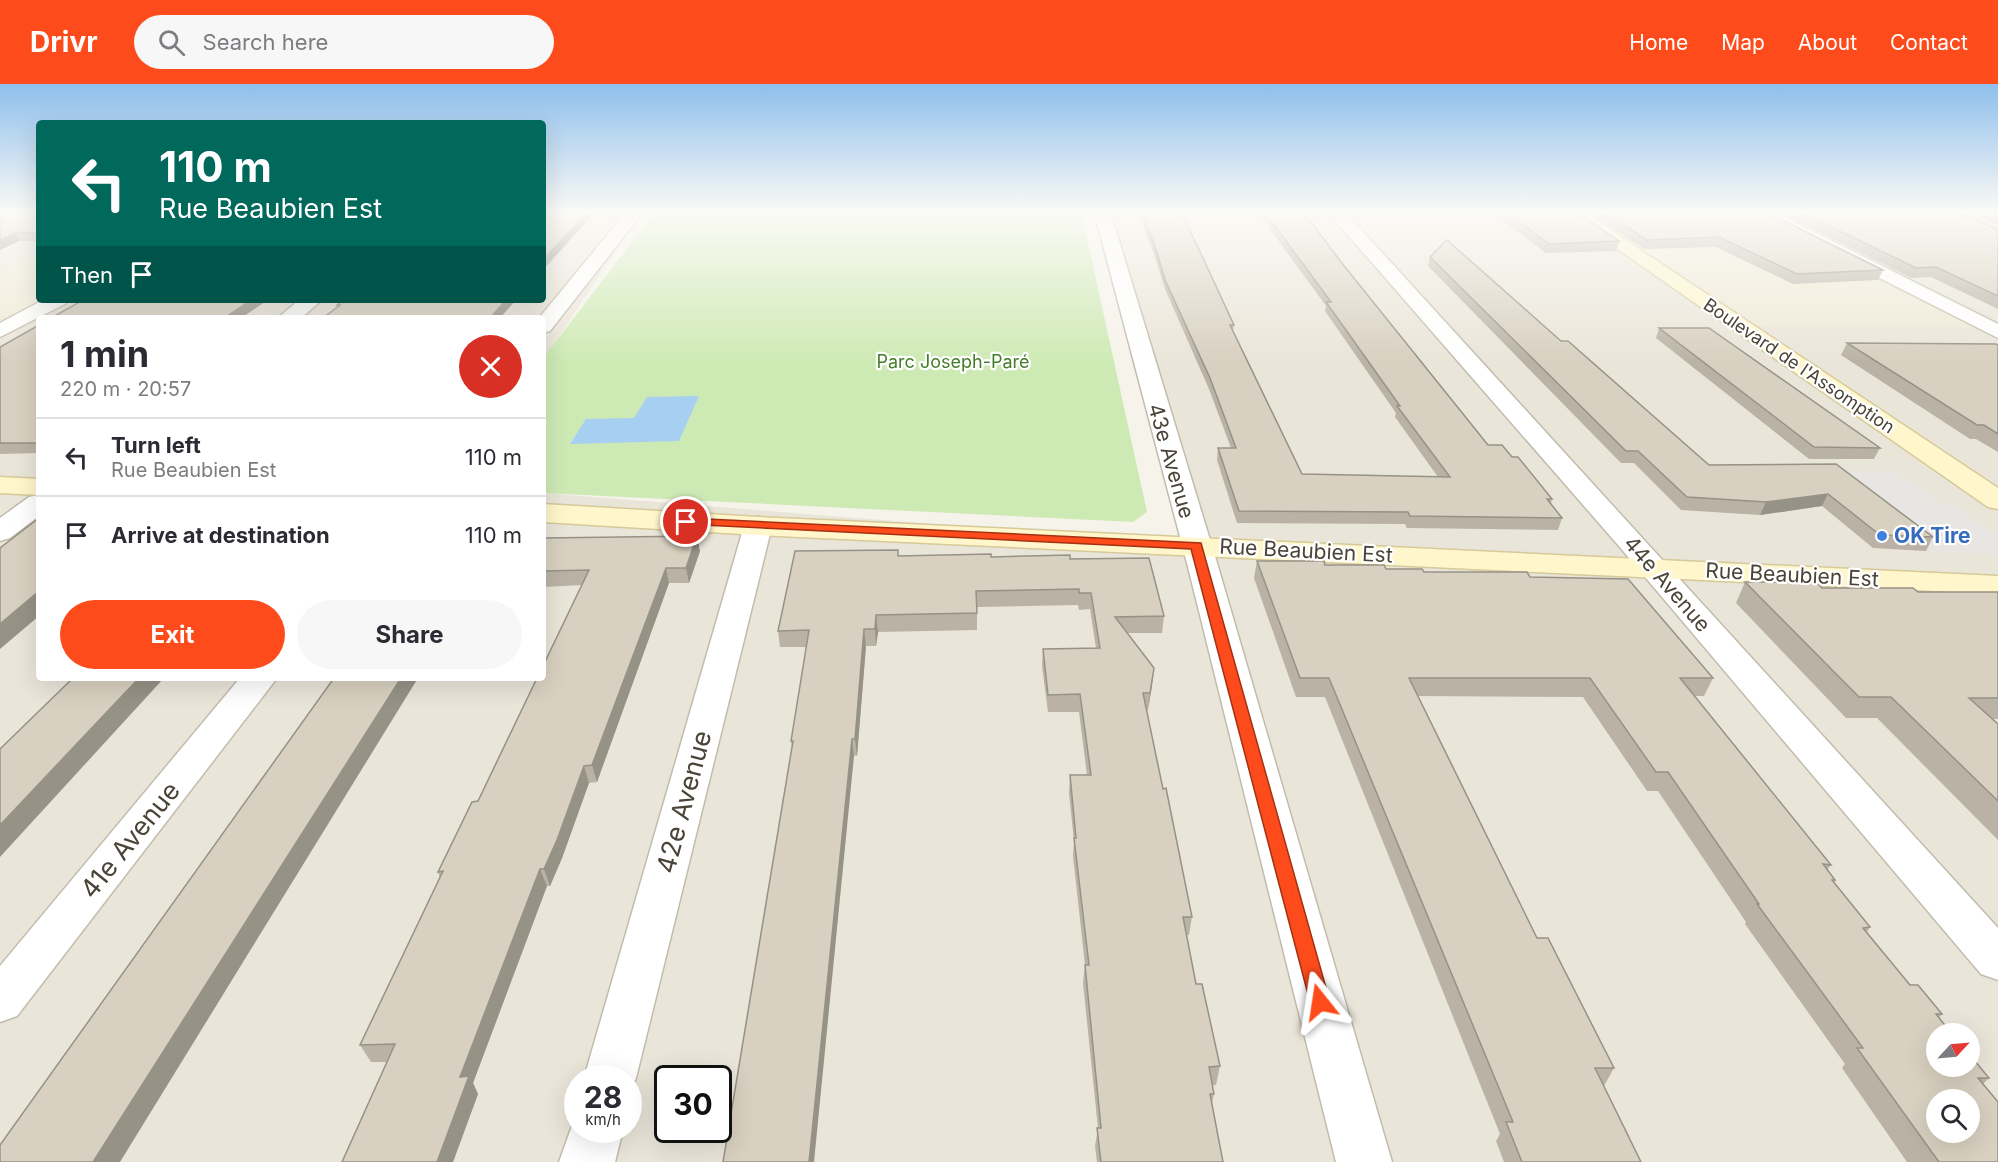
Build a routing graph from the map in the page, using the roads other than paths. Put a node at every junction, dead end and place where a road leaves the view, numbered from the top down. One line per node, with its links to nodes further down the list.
1 (596, 261): 9 (street)
2 (1116, 261): 19 (street, 43e Avenue)
3 (1380, 261): 20 (street, 44e Avenue)
4 (1645, 261): 14 (street, Boulevard de l'Assomption)
5 (1858, 261): 11 (street)
6 (52, 303): 10 (street)
7 (308, 303): 8 (street)
8 (292, 315)
9 (546, 323)
10 (0, 331)
11 (1998, 332)
12 (0, 485): 13 (street)
13 (36, 487)
14 (1998, 501)
15 (36, 505): 18 (street)
16 (546, 513): 17 (street, Rue Beaubien Est)
17 (758, 526): 19 (street, Rue Beaubien Est); 25 (street, 42e Avenue)
18 (0, 532)
19 (1196, 545): 20 (street, Rue Beaubien Est); 28 (street, 43e Avenue)
20 (1652, 568): 21 (street, Rue Beaubien Est); 23 (street, 44e Avenue)
21 (1998, 585)
22 (257, 681): 24 (street, 41e Avenue)
23 (1998, 960)
24 (0, 1001)
25 (613, 1065)
26 (592, 1143): 27 (street)
27 (587, 1162)
28 (1364, 1162)

